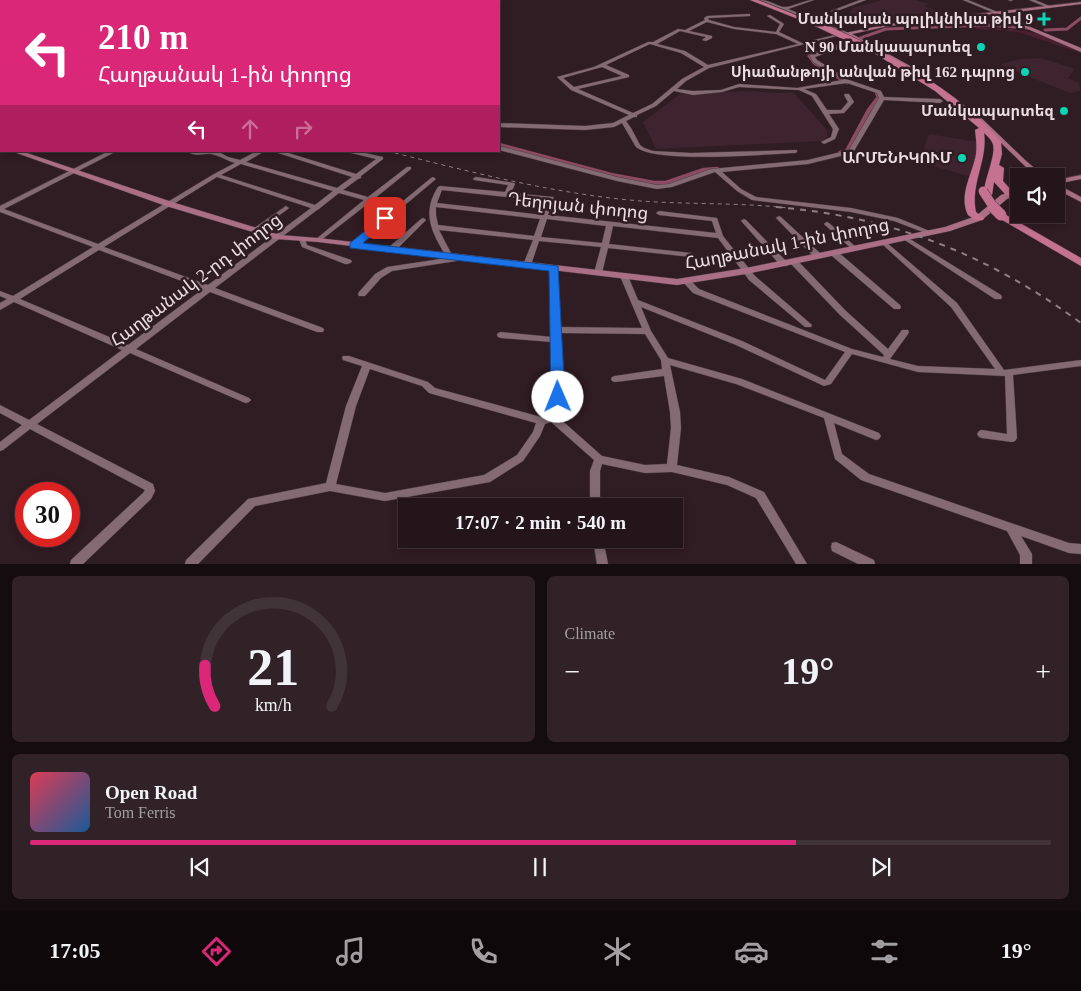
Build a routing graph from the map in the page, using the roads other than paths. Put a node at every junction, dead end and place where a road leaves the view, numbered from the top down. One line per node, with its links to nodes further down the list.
1 (754, 0): 21 (highway, bridge)
2 (762, 0): 9 (street)
3 (812, 0): 9 (street)
4 (864, 0): 10 (street)
5 (965, 0): 11 (street)
6 (1031, 0): 8 (street)
7 (1081, 3): 8 (main road)
8 (1050, 7): 11 (main road)
9 (784, 8): 17 (street)
10 (833, 11)
11 (996, 13): 17 (main road); 22 (main road)
12 (749, 15): 14 (street)
13 (769, 16): 16 (street)
14 (708, 20): 15 (street); 16 (street)
15 (687, 30): 18 (street); 19 (street)
16 (777, 33): 20 (street)
17 (847, 33): 20 (street); 21 (main road)
18 (704, 40)
19 (653, 44): 23 (street); 24 (street)
20 (802, 44): 24 (street)
21 (870, 48): 25 (street); 29 (highway); 32 (highway)
22 (1081, 49)
23 (602, 65): 26 (street); 26 (street)
24 (706, 67): 28 (street)
25 (845, 81): 27 (street); 31 (street)
26 (573, 89): 35 (street)
27 (797, 89): 28 (street); 34 (street)
28 (675, 90): 35 (street)
29 (936, 92): 32 (highway); 38 (highway)
30 (847, 95): 34 (street)
31 (882, 98): 33 (street); 56 (street)
32 (954, 100): 40 (highway); 54 (main road)
33 (940, 101)
34 (825, 112): 39 (street)
35 (635, 116): 36 (street)
36 (624, 122): 37 (street); 42 (street)
37 (500, 125)
38 (979, 130): 66 (highway); 81 (highway)
39 (824, 142)
40 (998, 145): 63 (highway); 66 (highway)
41 (500, 148): 56 (street)
42 (795, 151)
43 (17, 152): 55 (main road, Հաղթանակ 1-ին փողոց)
44 (112, 152): 55 (street)
45 (191, 152): 46 (street)
46 (214, 152)
47 (214, 152): 52 (street)
48 (256, 152): 52 (street)
49 (260, 152): 52 (street)
50 (278, 152): 58 (street)
51 (351, 152): 58 (street, Հաղթանակ 2-րդ փողոց)
52 (241, 162): 57 (street); 65 (street)
53 (409, 168): 69 (street)
54 (1030, 168)
55 (75, 171): 71 (main road, Հաղթանակ 1-ին փողոց); 76 (street)
56 (717, 171): 88 (street)
57 (216, 175): 71 (street); 74 (street)
58 (359, 177): 65 (street, Հաղթանակ 2-րդ փողոց)
59 (1081, 177): 62 (main road)
60 (433, 179): 75 (street)
61 (476, 179): 67 (street)
62 (1065, 181)
63 (1010, 189)
64 (1065, 189): 70 (main road)
65 (339, 192): 69 (street); 74 (street, Հաղթանակ 2-րդ փողոց)
66 (986, 192): 78 (highway, bridge)
67 (507, 195): 72 (street); 79 (street)
68 (1010, 195): 81 (main road)
69 (370, 200): 75 (street); 94 (street)
70 (1081, 200)
71 (169, 204): 87 (main road, Հաղթանակ 1-ին փողոց); 98 (street)
72 (433, 205): 79 (street, Դեղոյան փողոց); 86 (street)
73 (286, 208): 87 (street)
74 (317, 208): 90 (street, Հաղթանակ 2-րդ փողոց)
75 (398, 208): 96 (street)
76 (0, 210): 98 (street)
77 (659, 213): 89 (street)
78 (1003, 214): 106 (highway); 109 (highway)
79 (545, 218): 85 (street, Դեղոյան փողոց); 91 (street)
80 (778, 218): 103 (street)
81 (979, 218): 88 (main road, Հաղթանակ 1-ին փողոց)
82 (423, 220): 100 (street)
83 (744, 221): 110 (street)
84 (827, 224): 99 (street)
85 (610, 225): 89 (street, Դեղոյան փողոց); 97 (street)
86 (434, 227): 91 (street); 104 (street)
87 (255, 230): 90 (main road, Հաղթանակ 1-ին փողոց)
88 (930, 233): 92 (main road, Հաղթանակ 1-ին փողոց)
89 (720, 236): 113 (street)
90 (279, 237): 93 (main road, Հաղթանակ 1-ին փողոց); 117 (street, Հաղթանակ 2-րդ փողոց)
91 (537, 238): 97 (street); 111 (street)
92 (905, 238): 95 (main road, Հաղթանակ 1-ին փողոց); 120 (street)
93 (302, 239): 94 (main road, Հաղթանակ 1-ին փողոց); 107 (street)
94 (318, 240): 96 (main road, Հաղթանակ 1-ին փողոց)
95 (884, 243): 99 (main road, Հաղթանակ 1-ին փողոց); 140 (street)
96 (354, 245): 100 (main road, Հաղթանակ 1-ին փողոց)
97 (606, 246): 102 (street); 114 (street)
98 (96, 247): 117 (street); 121 (street)
99 (854, 249): 101 (main road, Հաղթանակ 1-ին փողոց)
100 (391, 250): 104 (main road, Հաղթանակ 1-ին փողոց)
101 (835, 254): 103 (main road, Հաղթանակ 1-ին փողոց); 124 (street)
102 (691, 255)
103 (818, 256): 108 (main road, Հաղթանակ 1-ին փողոց)
104 (450, 257): 105 (main road, Հաղթանակ 1-ին փողոց)
105 (460, 258): 111 (main road, Հաղթանակ 1-ին փողոց); 119 (street)
106 (1081, 258)
107 (348, 262)
108 (794, 262): 110 (main road, Հաղթանակ 1-ին փողոց); 134 (street)
109 (1081, 263)
110 (784, 264): 113 (main road, Հաղթանակ 1-ին փողոց)
111 (527, 265): 112 (main road, Հաղթանակ 1-ին փողոց)
112 (554, 268): 114 (main road, Հաղթանակ 1-ին փողոց); 127 (street)
113 (746, 271): 116 (main road, Հաղթանակ 1-ին փողոց); 125 (street)
114 (598, 273): 115 (main road, Հաղթանակ 1-ին փողոց)
115 (624, 276): 116 (main road, Հաղթանակ 1-ին փողոց); 122 (street)
116 (686, 282): 133 (street)
117 (210, 290): 126 (street); 132 (street, Հաղթանակ 2-րդ փողոց)
118 (0, 293): 121 (street)
119 (362, 294)
120 (998, 297)
121 (13, 298): 123 (street); 132 (street)
122 (636, 302): 128 (street); 133 (street)
123 (0, 306)
124 (897, 307)
125 (808, 325)
126 (320, 330)
127 (556, 330): 128 (street); 131 (street)
128 (646, 331): 136 (street)
129 (905, 332): 134 (street)
130 (501, 335): 131 (street)
131 (557, 340): 145 (street)
132 (128, 350): 142 (street); 147 (street, Հաղթանակ 2-րդ փողոց)
133 (850, 351): 134 (street)
134 (887, 357): 140 (street)
135 (346, 358): 138 (street)
136 (664, 360): 139 (street); 144 (street)
137 (1081, 363): 140 (street)
138 (367, 365): 146 (street); 153 (street)
139 (667, 372): 141 (street); 152 (street)
140 (1006, 372): 148 (street)
141 (615, 379)
142 (246, 400)
143 (0, 409): 147 (street)
144 (828, 416): 149 (street); 155 (street)
145 (553, 418): 146 (street); 151 (street)
146 (541, 421): 153 (street)
147 (30, 424): 150 (street, Հաղթանակ 2-րդ փողոց); 159 (street)
148 (982, 434)
149 (876, 436)
150 (0, 447)
151 (599, 460): 152 (street); 154 (street)
152 (672, 468): 162 (street)
153 (330, 487): 160 (street)
154 (595, 498)
155 (1010, 527): 158 (street); 164 (street)
156 (836, 547): 163 (street)
157 (600, 548): 161 (street)
158 (1081, 549)
159 (75, 564)
160 (190, 564)
161 (603, 564)
162 (802, 564)
163 (870, 564)
164 (1026, 564)

